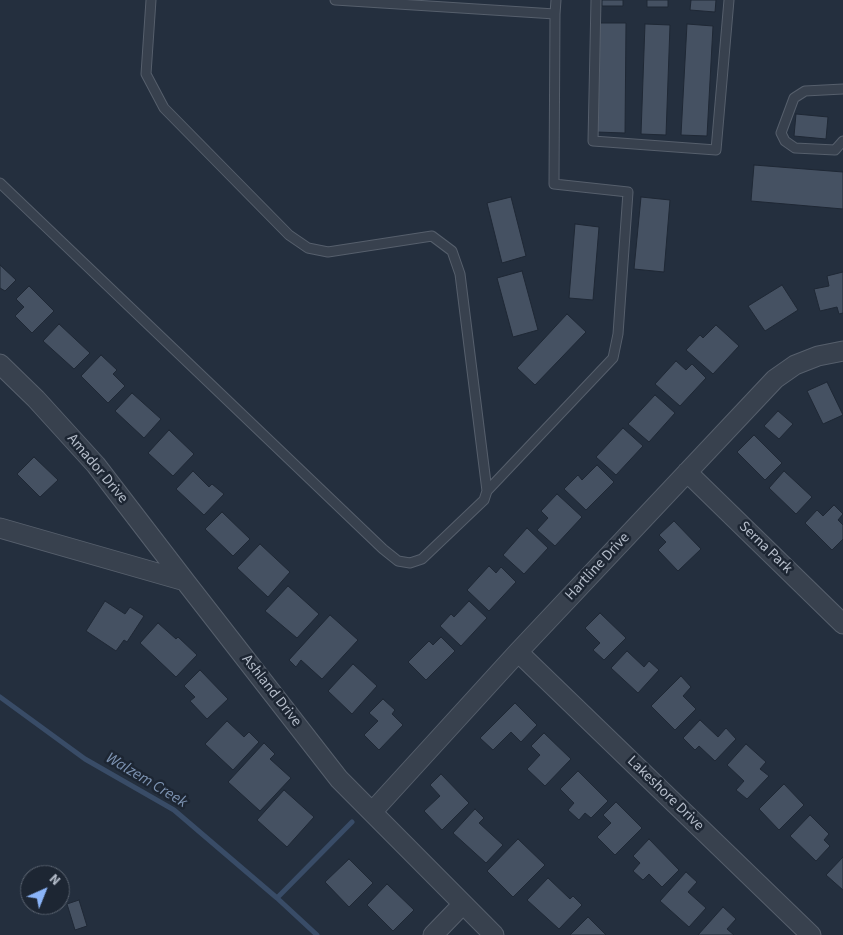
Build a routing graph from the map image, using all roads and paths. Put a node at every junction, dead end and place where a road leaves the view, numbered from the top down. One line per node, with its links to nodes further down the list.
1 (151, 0): 13 (lane)
2 (335, 0): 6 (lane)
3 (556, 0): 6 (lane)
4 (596, 0): 5 (lane)
5 (729, 0)
6 (555, 14): 13 (lane)
7 (843, 89): 8 (lane)
8 (843, 141)
9 (0, 183): 13 (lane)
10 (843, 351): 12 (street, Hartline Drive)
11 (0, 364): 15 (street, Amador Drive)
12 (687, 472): 16 (street, Serna Park); 17 (street, Hartline Drive)
13 (487, 491)
14 (0, 528): 15 (street)
15 (185, 581): 18 (street, Ashland Drive)
16 (843, 624)
17 (518, 652): 18 (street, Hartline Drive); 22 (street, Lakeshore Drive)
18 (372, 812): 19 (street, Ashland Drive)
19 (462, 905): 20 (street); 21 (street, Ashland Drive)
20 (432, 935)
21 (494, 935)
22 (811, 935)

